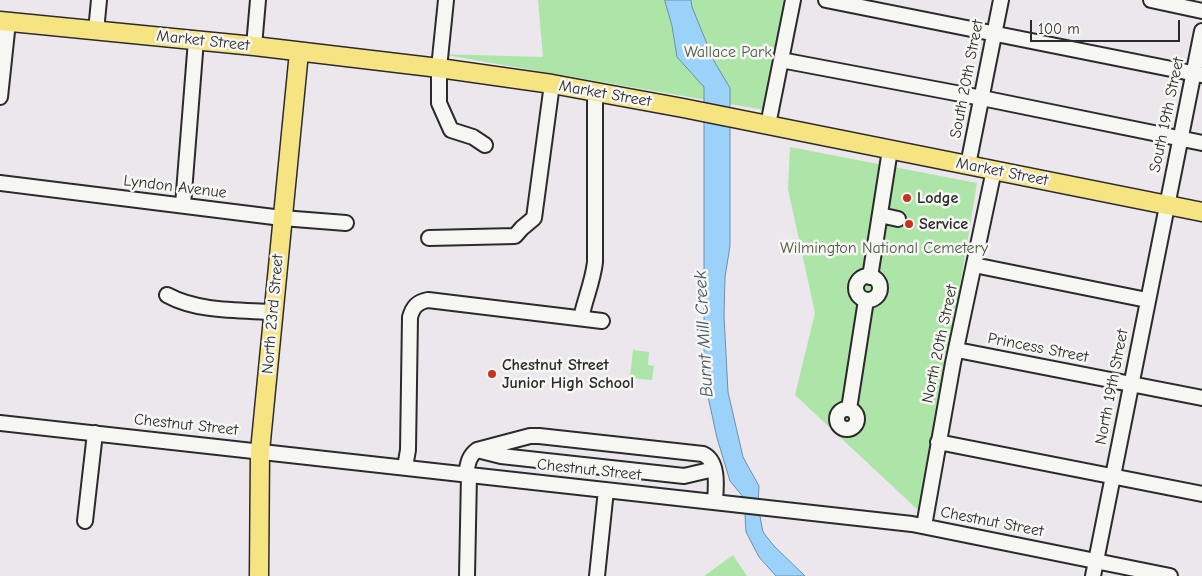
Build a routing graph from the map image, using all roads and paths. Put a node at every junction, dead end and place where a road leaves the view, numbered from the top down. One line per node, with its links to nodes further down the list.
1 (99, 0): 10 (street)
2 (258, 0): 14 (street)
3 (446, 0): 18 (street)
4 (793, 0): 16 (street)
5 (826, 0): 12 (street)
6 (1001, 0): 12 (street, South 20th Street)
7 (1151, 0): 8 (street)
8 (1202, 11)
9 (4, 22): 10 (main road, Market Street); 17 (street)
10 (96, 31): 13 (main road, Market Street)
11 (1202, 31): 19 (street, South 19th Street)
12 (994, 33): 19 (street); 23 (street, South 20th Street)
13 (196, 40): 14 (main road, Market Street); 32 (street)
14 (254, 46): 15 (main road, Market Street)
15 (299, 52): 18 (main road, Market Street); 36 (main road, North 23rd Street)
16 (781, 60): 23 (street); 24 (street)
17 (2, 62): 22 (street)
18 (439, 68): 20 (main road, Market Street); 27 (street)
19 (1198, 74): 25 (street, South 19th Street)
20 (552, 84): 21 (main road, Market Street); 39 (street)
21 (595, 92): 24 (main road, Market Street); 44 (street)
22 (0, 96)
23 (982, 98): 25 (street); 29 (street, South 20th Street)
24 (768, 125): 28 (main road, Market Street)
25 (1180, 139): 26 (street); 33 (street, South 19th Street)
26 (1202, 143)
27 (485, 145)
28 (890, 150): 29 (main road, Market Street); 35 (street)
29 (968, 165): 30 (main road, Market Street)
30 (994, 170): 33 (main road, Market Street); 40 (street, North 20th Street)
31 (0, 183): 32 (street, Lyndon Avenue)
32 (183, 205): 36 (street, Lyndon Avenue)
33 (1166, 205): 34 (main road, Market Street); 42 (street, North 19th Street)
34 (1202, 212)
35 (880, 215): 37 (street); 49 (street)
36 (282, 218): 38 (street, Lyndon Avenue); 43 (main road, North 23rd Street)
37 (898, 219)
38 (346, 223)
39 (429, 238)
40 (974, 265): 42 (street); 46 (street, North 20th Street)
41 (167, 295): 43 (street)
42 (1147, 300): 47 (street, North 19th Street)
43 (273, 312): 54 (main road, North 23rd Street)
44 (581, 318): 45 (street); 55 (street)
45 (602, 321)
46 (956, 350): 47 (street, Princess Street); 52 (street, North 20th Street)
47 (1131, 384): 48 (street, Princess Street); 58 (street, North 19th Street)
48 (1202, 398)
49 (849, 409)
50 (0, 423): 51 (street, Chestnut Street)
51 (95, 433): 54 (street, Chestnut Street); 62 (street)
52 (938, 442): 58 (street); 63 (street, North 20th Street)
53 (477, 450): 56 (street); 56 (street); 57 (street)
54 (260, 451): 55 (street, Chestnut Street); 65 (main road, North 23rd Street)
55 (405, 467): 57 (street, Chestnut Street)
56 (714, 469): 61 (street)
57 (468, 474): 59 (street, Chestnut Street); 66 (street)
58 (1113, 477): 60 (street); 64 (street, North 19th Street)
59 (606, 490): 61 (street, Chestnut Street); 67 (street)
60 (1202, 494)
61 (715, 501): 63 (street, Chestnut Street)
62 (85, 521)
63 (924, 526): 64 (street, Chestnut Street)
64 (1096, 561): 68 (street, North 19th Street); 69 (street, Chestnut Street)
65 (259, 576)
66 (467, 576)
67 (597, 576)
68 (1093, 576)
69 (1170, 576)

